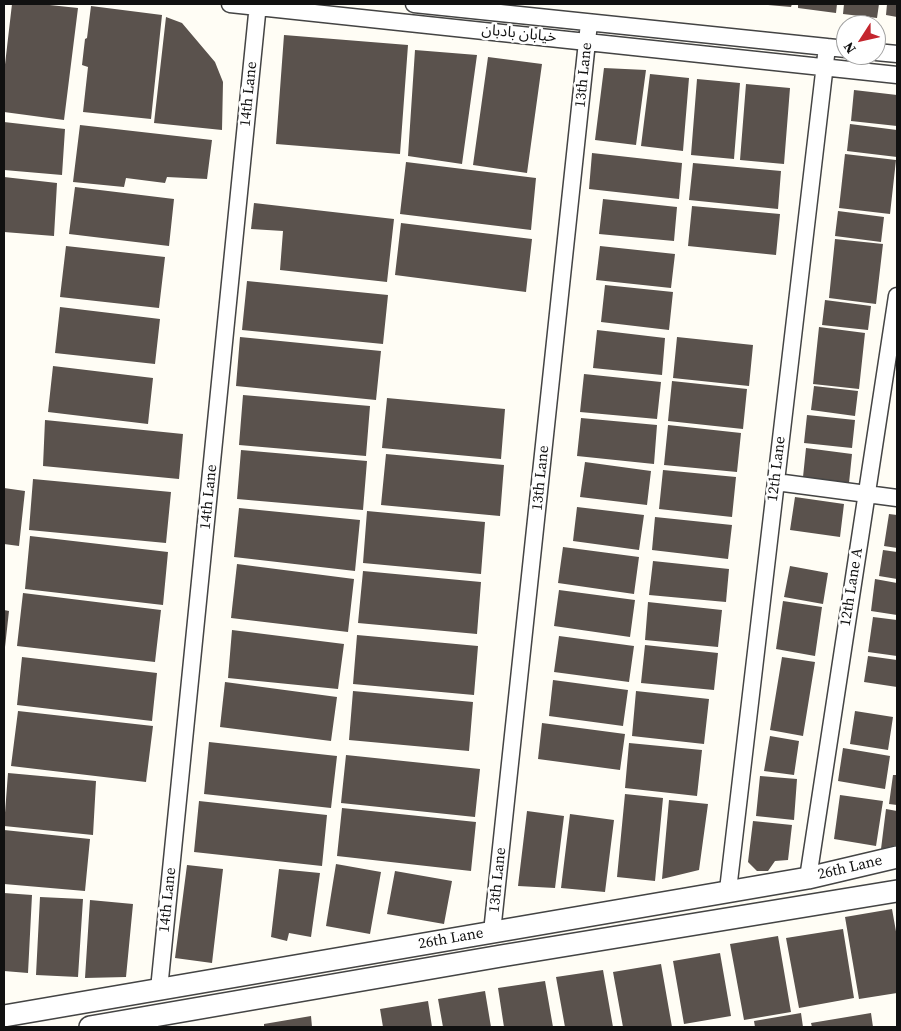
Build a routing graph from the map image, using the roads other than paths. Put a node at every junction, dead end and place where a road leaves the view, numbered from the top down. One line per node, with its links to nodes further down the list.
1 (230, 4): 3 (street, خیابان بادبان)
2 (414, 4): 4 (street, خیابان بادبان)
3 (258, 5): 5 (street, خیابان بادبان); 19 (street, 14th Lane)
4 (589, 23): 5 (street, 13th Lane); 6 (street, خیابان بادبان)
5 (588, 41): 8 (street, خیابان بادبان); 18 (street, 13th Lane)
6 (828, 47): 7 (street, خیابان بادبان); 8 (street, 12th Lane)
7 (836, 48)
8 (825, 67): 9 (street, خیابان بادبان); 11 (street, 12th Lane)
9 (897, 75)
10 (897, 296): 12 (street, 12th Lane A)
11 (776, 482): 12 (street); 16 (street, 12th Lane)
12 (866, 494): 13 (street); 15 (street, 12th Lane A)
13 (897, 498)
14 (897, 857): 15 (street, 26th Lane)
15 (808, 878): 16 (street, 26th Lane)
16 (728, 890): 18 (street, 26th Lane)
17 (897, 891): 21 (street)
18 (492, 932): 19 (street, 26th Lane)
19 (160, 989): 20 (street, 26th Lane)
20 (4, 1016)
21 (90, 1027)

